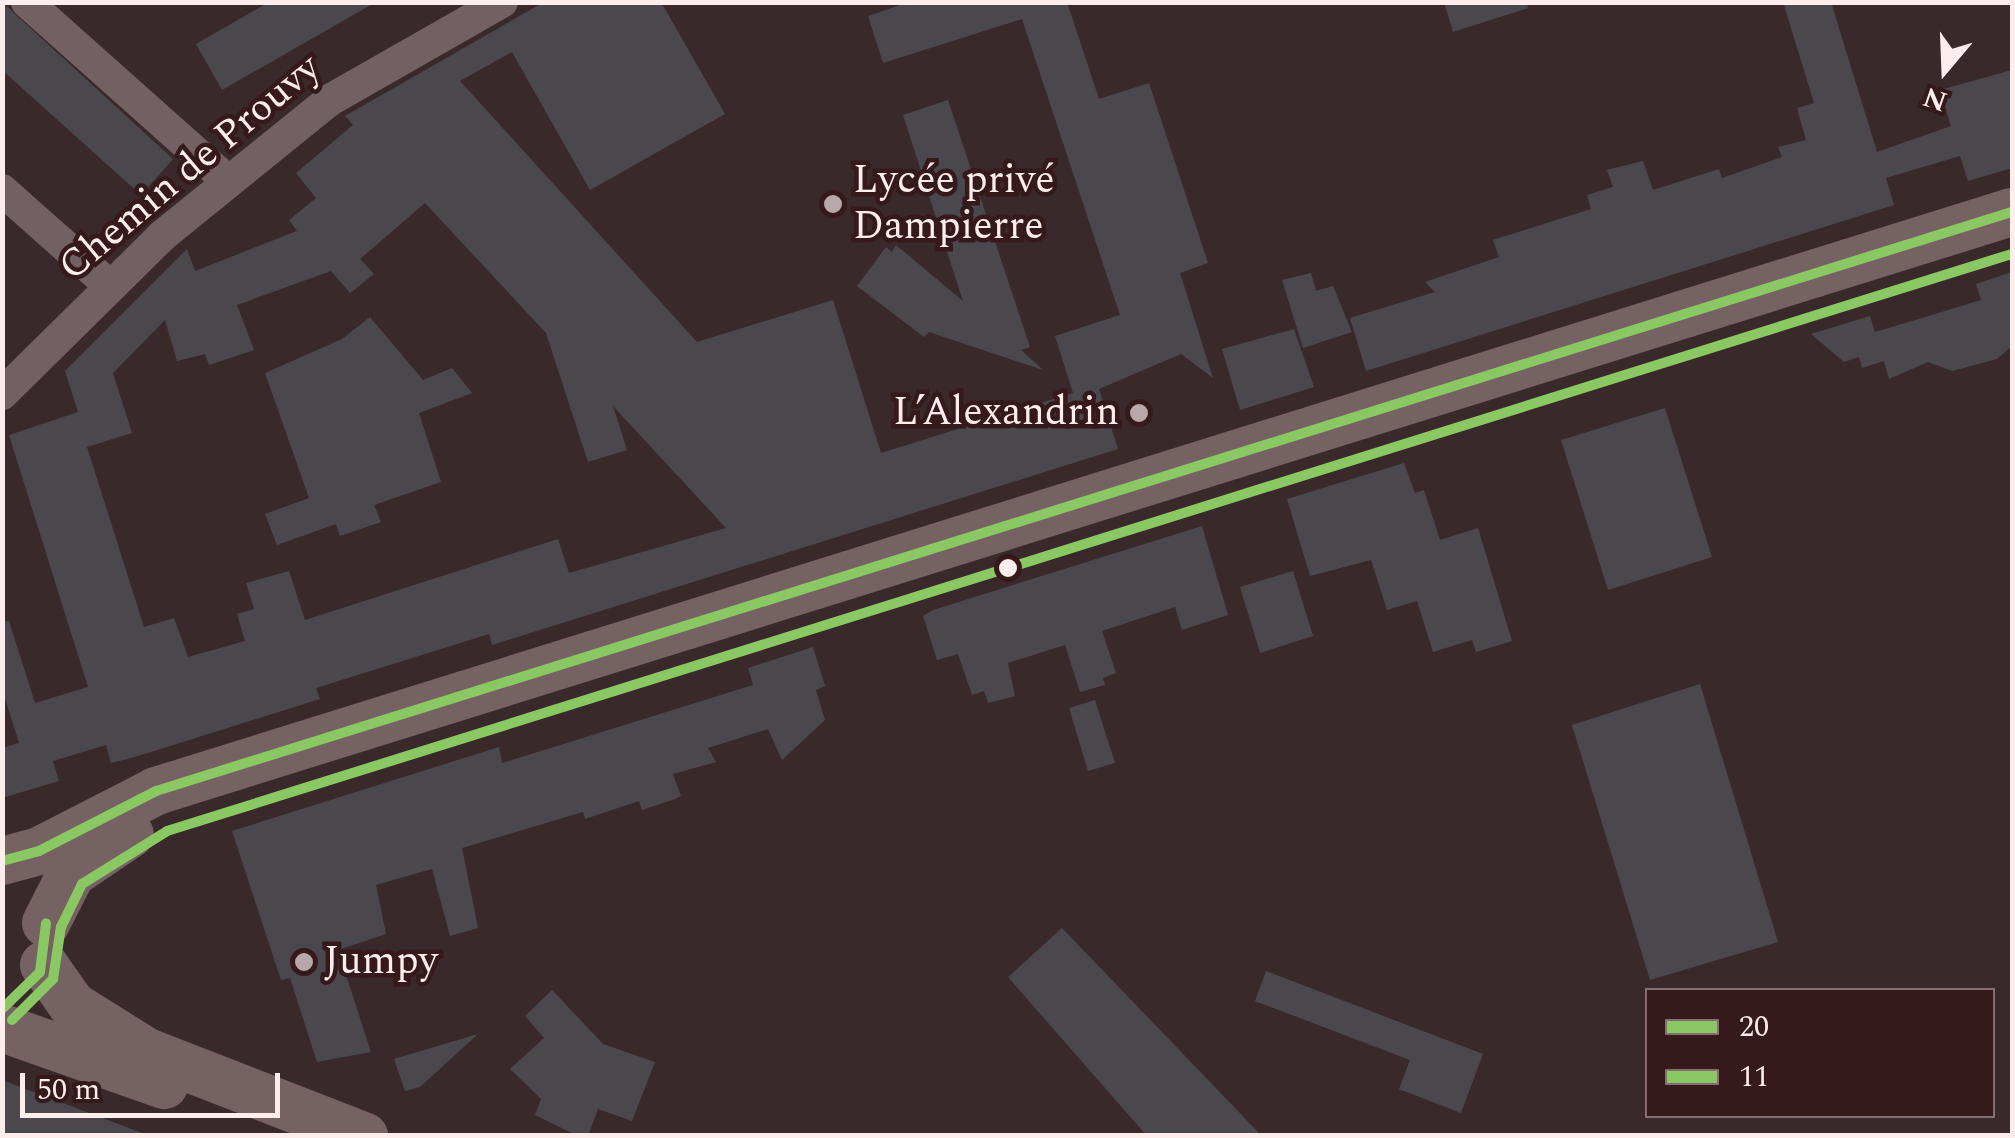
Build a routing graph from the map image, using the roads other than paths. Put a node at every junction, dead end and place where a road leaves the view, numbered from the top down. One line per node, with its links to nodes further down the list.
1 (26, 2): 3 (street)
2 (502, 2): 3 (street, Chemin de Prouvy)
3 (228, 181): 7 (street, Chemin de Prouvy)
4 (2, 190): 7 (street)
5 (2012, 212): 9 (main road)
6 (2012, 238): 11 (main road)
7 (109, 284): 8 (street, Chemin de Prouvy)
8 (2, 394)
9 (2, 861)
10 (2, 869): 11 (main road)
11 (45, 944): 12 (main road); 15 (main road)
12 (2, 1009)
13 (2, 1028): 14 (main road)
14 (300, 1136)
15 (364, 1136)

